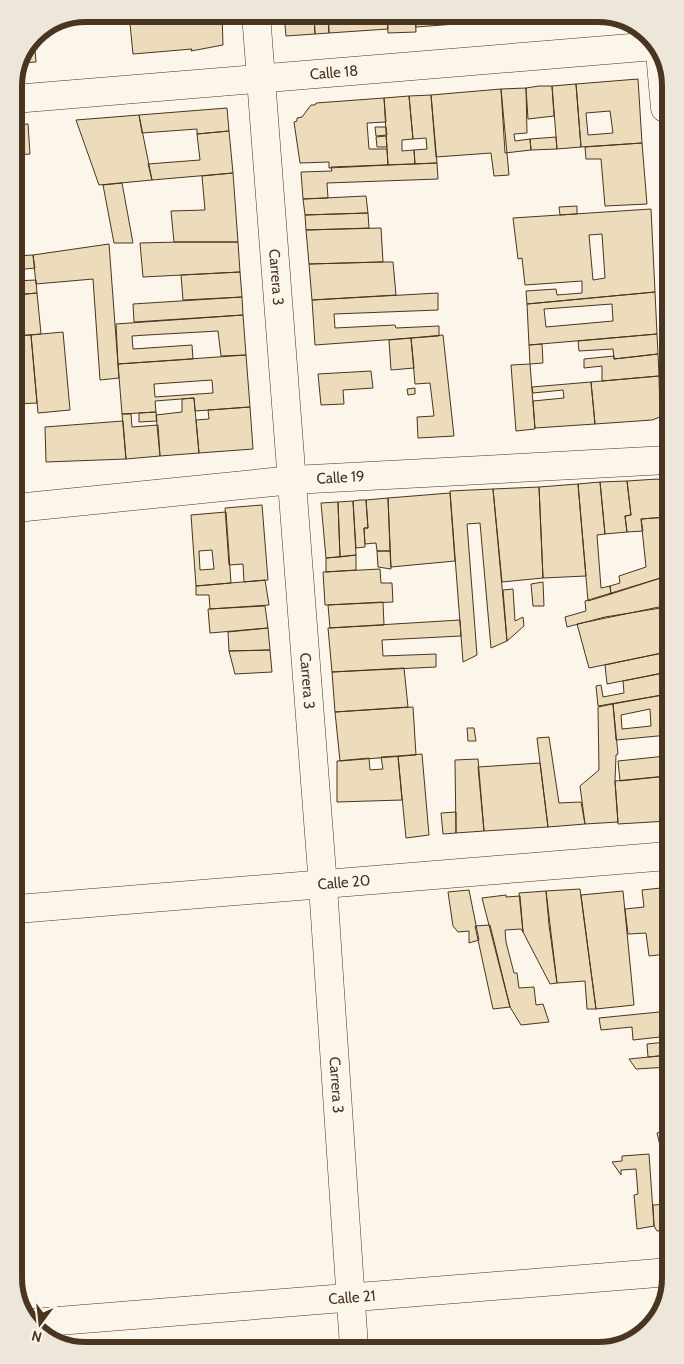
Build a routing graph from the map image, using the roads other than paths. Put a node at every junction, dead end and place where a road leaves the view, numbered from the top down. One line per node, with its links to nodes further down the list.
1 (257, 23): 3 (street, Carrera 3)
2 (647, 47): 3 (street, Calle 18)
3 (261, 80): 4 (street, Calle 18); 6 (street, Carrera 3)
4 (23, 98)
5 (662, 460): 6 (street, Calle 19)
6 (293, 480): 7 (street, Calle 19); 9 (street, Carrera 3)
7 (23, 507)
8 (662, 857): 9 (street, Calle 20)
9 (323, 886): 10 (street, Calle 20); 12 (street, Carrera 3)
10 (22, 909)
11 (662, 1273): 12 (street, Calle 21)
12 (349, 1298): 13 (street, Calle 21); 14 (street, Carrera 3)
13 (41, 1322)
14 (353, 1342)

